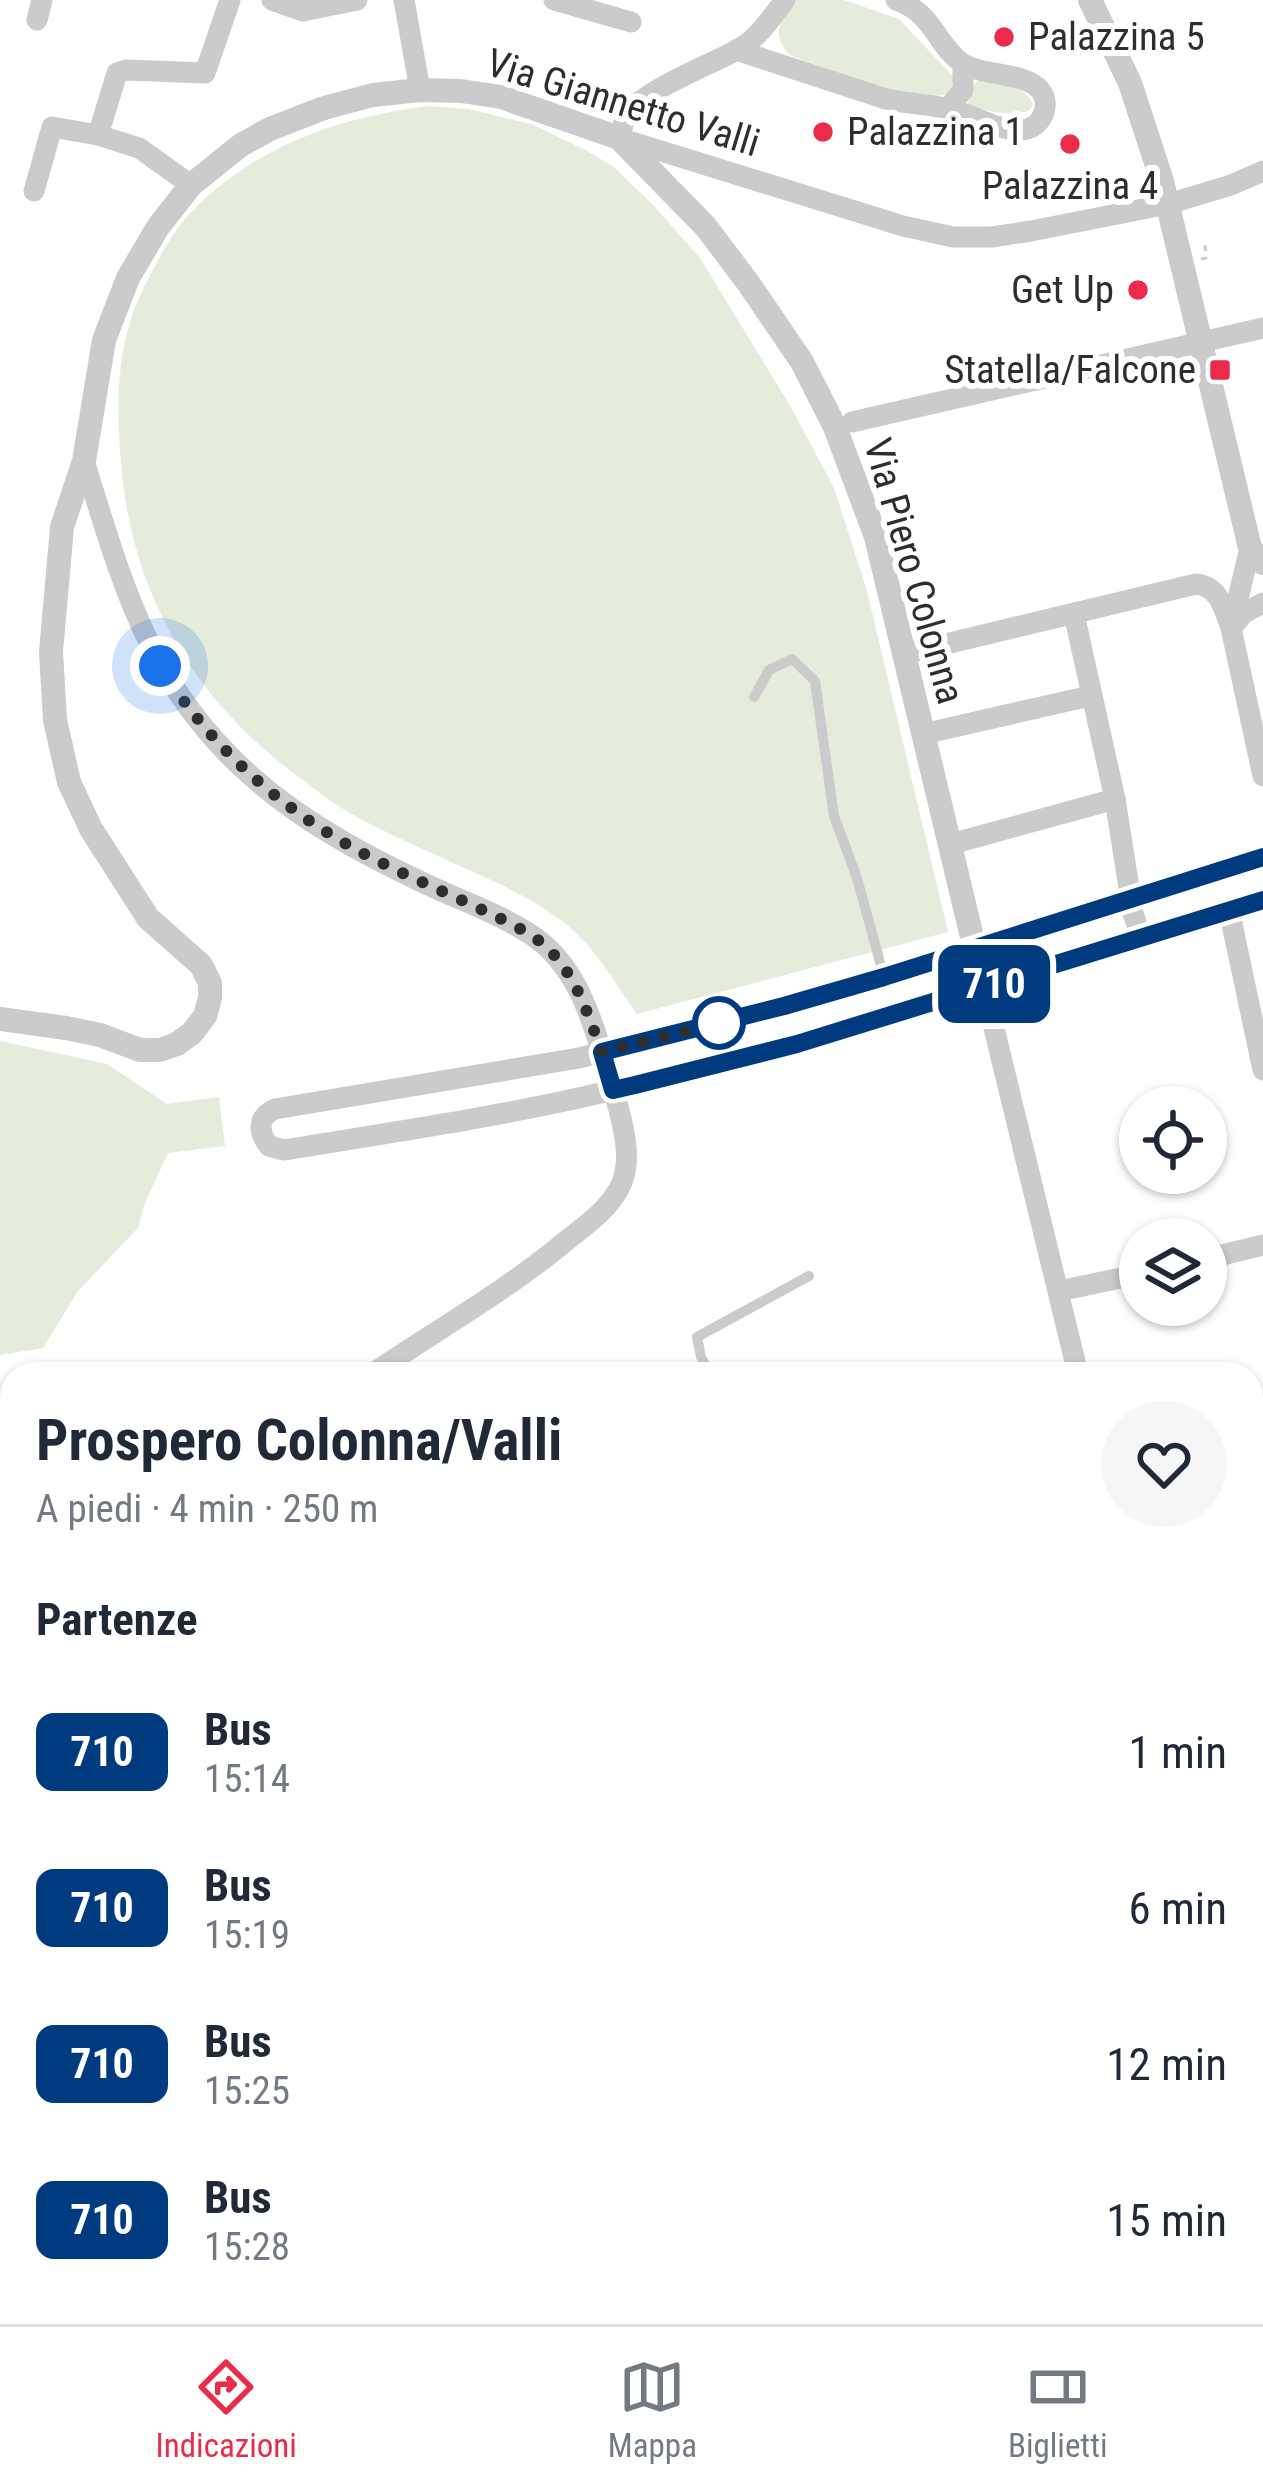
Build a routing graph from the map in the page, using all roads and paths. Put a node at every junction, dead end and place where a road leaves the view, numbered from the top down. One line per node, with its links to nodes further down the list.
1 (230, 0): 14 (street)
2 (272, 0): 3 (street)
3 (357, 0)
4 (404, 0): 12 (street)
5 (554, 0): 9 (street)
6 (785, 0): 10 (street)
7 (896, 0): 11 (street)
8 (1090, 0): 19 (street)
9 (631, 22)
10 (736, 50): 13 (street); 15 (street)
11 (964, 64): 13 (street); 13 (street)
12 (421, 89): 15 (street, Via Giannetto Valli); 17 (street, Via Giannetto Valli)
13 (948, 108)
14 (98, 135): 17 (street); 18 (street)
15 (619, 137): 19 (street, Via Giannetto Valli); 30 (street, Via Piero Colonna)
16 (1263, 171): 19 (street, Via Giannetto Valli)
17 (190, 185): 25 (street, Via Giannetto Valli)
18 (34, 191)
19 (1168, 203): 23 (street)
20 (1205, 245): 21 (path)
21 (1200, 259)
22 (1263, 328): 23 (street)
23 (1200, 343): 24 (street); 26 (street)
24 (852, 422)
25 (83, 461): 47 (street); 48 (street, Via Giannetto Valli)
26 (1257, 555): 29 (street)
27 (1263, 603): 29 (street)
28 (1074, 614): 29 (street); 30 (street); 31 (street)
29 (1231, 628): 34 (street)
30 (904, 654): 33 (street, Via Piero Colonna)
31 (1090, 696): 33 (street); 35 (street)
32 (754, 697): 45 (lane)
33 (923, 734): 36 (street, Via Piero Colonna)
34 (1263, 776)
35 (1115, 799): 36 (street); 38 (street)
36 (951, 844): 44 (street, Via Piero Colonna)
37 (1263, 857): 38 (street)
38 (1133, 900): 40 (street); 42 (street)
39 (1263, 900): 41 (street)
40 (1105, 908): 43 (street); 44 (street)
41 (1229, 910): 42 (street); 49 (street)
42 (1141, 938): 43 (street)
43 (1116, 946): 46 (street)
44 (974, 949): 45 (street); 46 (street, Via Piero Colonna)
45 (884, 977): 48 (street)
46 (984, 987): 50 (street); 55 (street)
47 (0, 1019)
48 (602, 1052): 50 (street, Via Giannetto Valli); 50 (street)
49 (1263, 1070)
50 (613, 1090): 56 (street, Via Giannetto Valli)
51 (1263, 1245): 52 (street)
52 (1227, 1253)
53 (809, 1276): 57 (lane)
54 (1119, 1279): 55 (street)
55 (1059, 1292): 58 (street)
56 (390, 1362)
57 (704, 1362)
58 (1075, 1362)

